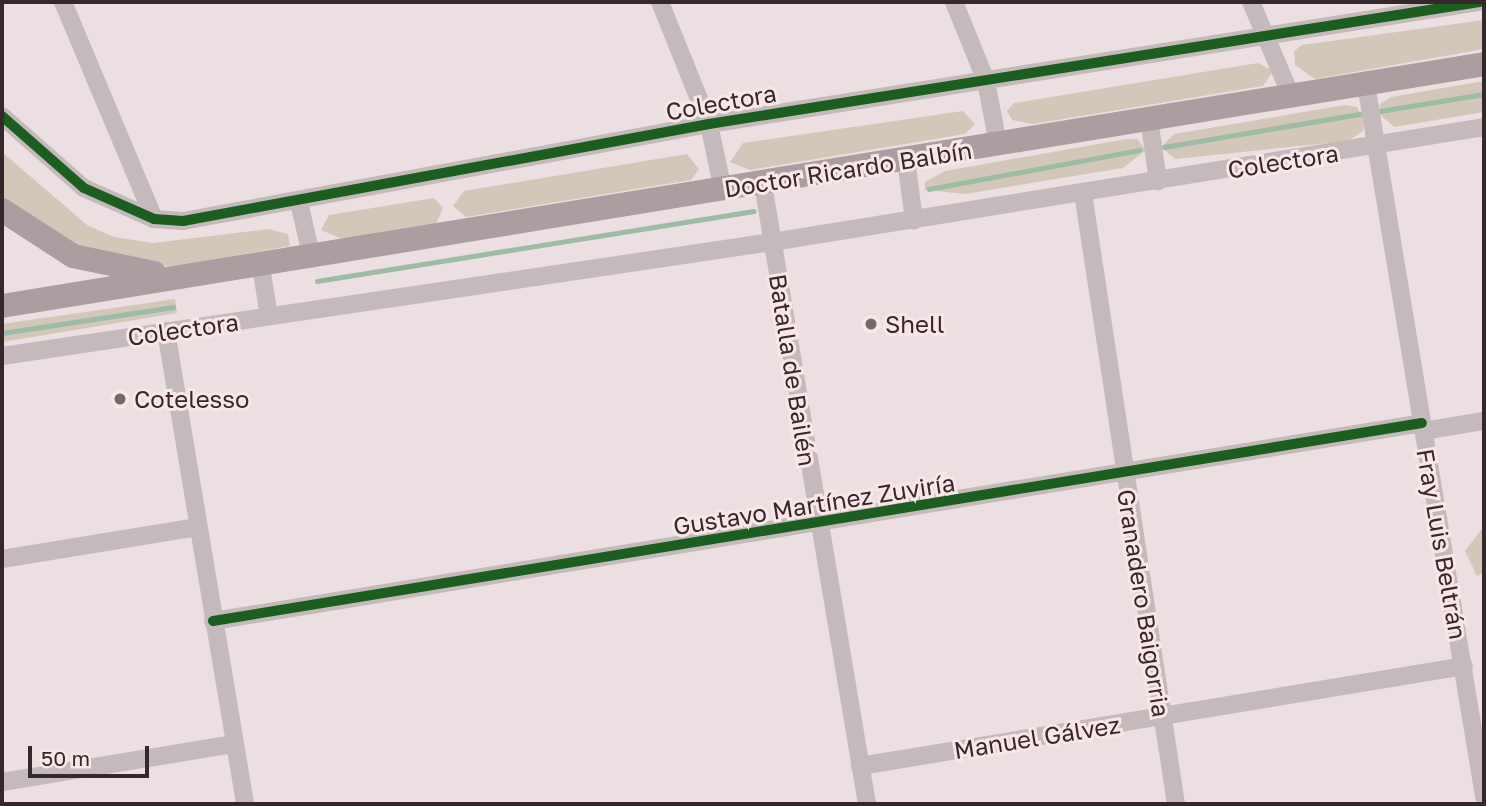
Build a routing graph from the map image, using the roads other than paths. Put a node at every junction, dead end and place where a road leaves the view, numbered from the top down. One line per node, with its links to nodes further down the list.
1 (63, 2): 24 (street)
2 (660, 2): 13 (street)
3 (954, 2): 8 (street)
4 (1251, 2): 6 (street)
5 (1479, 2): 6 (street, Colectora)
6 (1266, 38): 8 (street, Colectora); 10 (street)
7 (1484, 64): 9 (highway, Doctor Ricardo Balbín)
8 (986, 80): 13 (street, Colectora); 15 (street)
9 (1366, 83): 10 (highway, Doctor Ricardo Balbín); 16 (street, Fray Luis Beltrán)
10 (1291, 96): 12 (highway, Doctor Ricardo Balbín)
11 (2, 116): 24 (street, Colectora)
12 (1149, 119): 15 (highway, Doctor Ricardo Balbín); 18 (street)
13 (709, 124): 20 (street); 22 (street, Colectora)
14 (1484, 127): 16 (street, Colectora)
15 (998, 144): 17 (highway, Doctor Ricardo Balbín)
16 (1376, 146): 18 (street, Colectora); 35 (street, Fray Luis Beltrán)
17 (906, 160): 19 (highway, Doctor Ricardo Balbín); 25 (street)
18 (1158, 181): 21 (street, Colectora)
19 (763, 184): 20 (highway, Doctor Ricardo Balbín); 26 (street, Batalla de Bailén)
20 (723, 190): 27 (highway, Doctor Ricardo Balbín)
21 (1083, 194): 25 (street, Colectora); 36 (street, Granadero Baigorria)
22 (299, 202): 24 (street, Colectora); 27 (street)
23 (2, 210): 29 (highway)
24 (154, 219)
25 (914, 220): 26 (street, Colectora)
26 (772, 242): 31 (street, Colectora); 37 (street, Batalla de Bailén)
27 (312, 259): 28 (highway, Doctor Ricardo Balbín)
28 (261, 267): 29 (highway, Doctor Ricardo Balbín); 31 (street)
29 (211, 274): 30 (highway)
30 (2, 306)
31 (269, 316): 32 (street, Colectora)
32 (166, 331): 33 (street, Colectora); 38 (street)
33 (2, 356)
34 (1484, 421): 35 (street, Gustavo Martínez Zuviría)
35 (1422, 427): 36 (street, Gustavo Martínez Zuviría); 41 (street, Fray Luis Beltrán)
36 (1124, 474): 37 (street, Gustavo Martínez Zuviría); 42 (street, Granadero Baigorria)
37 (819, 526): 40 (street, Gustavo Martínez Zuviría); 44 (street, Batalla de Bailén)
38 (197, 527): 39 (street); 40 (street)
39 (2, 559)
40 (213, 621): 43 (street)
41 (1464, 666): 42 (street, Manuel Gálvez); 46 (street, Fray Luis Beltrán)
42 (1162, 716): 44 (street, Manuel Gálvez); 49 (street, Granadero Baigorria)
43 (233, 744): 45 (street); 47 (street)
44 (860, 766): 48 (street, Batalla de Bailén)
45 (2, 782)
46 (1484, 796)
47 (245, 804)
48 (867, 804)
49 (1176, 804)

